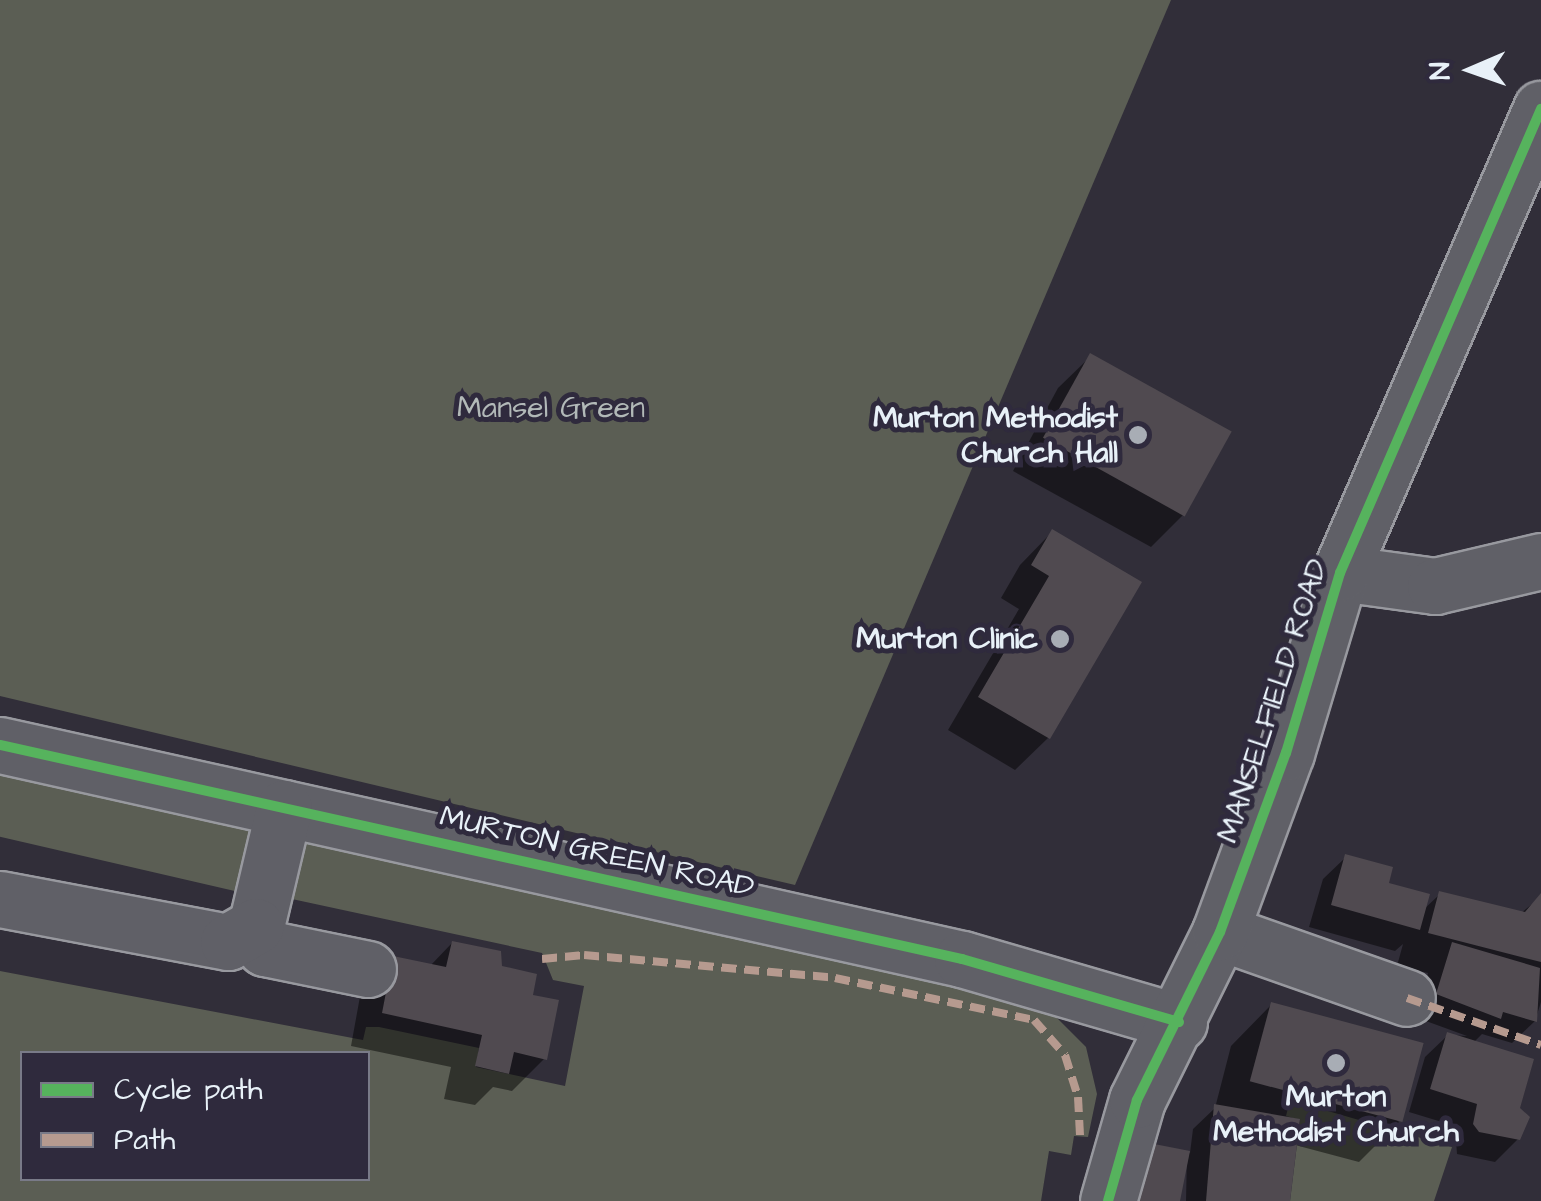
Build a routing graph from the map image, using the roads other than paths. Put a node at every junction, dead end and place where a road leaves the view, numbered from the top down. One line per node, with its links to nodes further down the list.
1 (1541, 109): 3 (street, MANSELFIELD ROAD)
2 (1541, 562): 3 (street)
3 (1340, 573): 8 (street, MANSELFIELD ROAD)
4 (0, 744): 5 (street, MURTON GREEN ROAD)
5 (284, 808): 7 (street); 11 (street, MURTON GREEN ROAD)
6 (0, 898): 7 (street)
7 (256, 926): 9 (street)
8 (1220, 932): 10 (street); 11 (street, MANSELFIELD ROAD)
9 (368, 969)
10 (1407, 998)
11 (1179, 1022): 12 (street, MANSELFIELD ROAD)
12 (1108, 1201)

